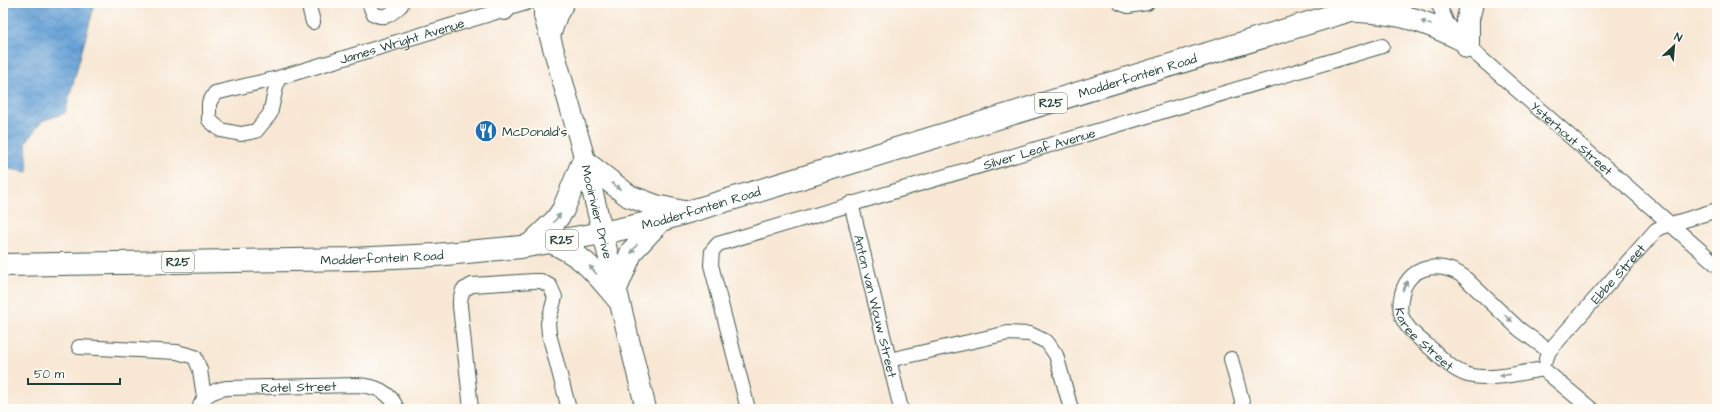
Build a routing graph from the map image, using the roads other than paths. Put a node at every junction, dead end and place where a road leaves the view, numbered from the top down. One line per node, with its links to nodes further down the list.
1 (308, 3): 14 (street)
2 (369, 3): 10 (street)
3 (526, 3): 11 (street, James Wright Avenue)
4 (564, 3): 15 (street)
5 (1120, 3): 6 (street)
6 (1147, 3)
7 (1374, 3): 13 (main road, Modderfontein Road / R25)
8 (1438, 3): 16 (street, Ysterhout Street)
9 (1472, 3): 16 (main road)
10 (401, 6)
11 (507, 6): 18 (street, James Wright Avenue)
12 (541, 7): 15 (street, Mooirivier Drive)
13 (1350, 10): 16 (main road, one-way to 13); 22 (main road, Modderfontein Road / R25)
14 (313, 22)
15 (550, 36): 19 (street, Mooirivier Drive)
16 (1465, 43): 24 (street, Ysterhout Street)
17 (1382, 46): 20 (street, Silver Leaf Avenue)
18 (278, 78): 18 (street, James Wright Avenue)
19 (585, 161): 22 (main road, one-way to 22); 25 (street, Mooirivier Drive); 27 (main road, one-way to 19)
20 (851, 203): 34 (street, Anton van Wouw Street); 41 (street, Silver Leaf Avenue)
21 (1717, 210): 24 (street, Ebbe Street)
22 (686, 212): 23 (main road, Modderfontein Road / R25)
23 (661, 220): 25 (main road, Modderfontein Road / R25); 30 (main road, one-way to 30)
24 (1670, 224): 29 (street, Ysterhout Street); 32 (street, Ebbe Street)
25 (602, 233): 26 (main road, Modderfontein Road / R25); 30 (street, Mooirivier Drive)
26 (551, 242): 27 (main road, Modderfontein Road / R25); 30 (main road, one-way to 26)
27 (530, 245): 28 (main road, Modderfontein Road / R25)
28 (3, 265)
29 (1717, 265)
30 (617, 295): 40 (street, Mooirivier Drive)
31 (79, 347): 36 (street)
32 (1549, 350): 35 (street, Ebbe Street); 35 (street, Karee Street, one-way to 32)
33 (1231, 359): 44 (street)
34 (889, 360): 42 (street, Anton van Wouw Street); 43 (street)
35 (1543, 369): 45 (street)
36 (201, 403): 37 (street, Ratel Street)
37 (394, 404)
38 (471, 409): 39 (street)
39 (569, 409)
40 (646, 409)
41 (748, 409)
42 (901, 409)
43 (1071, 409)
44 (1244, 409)
45 (1590, 409)

